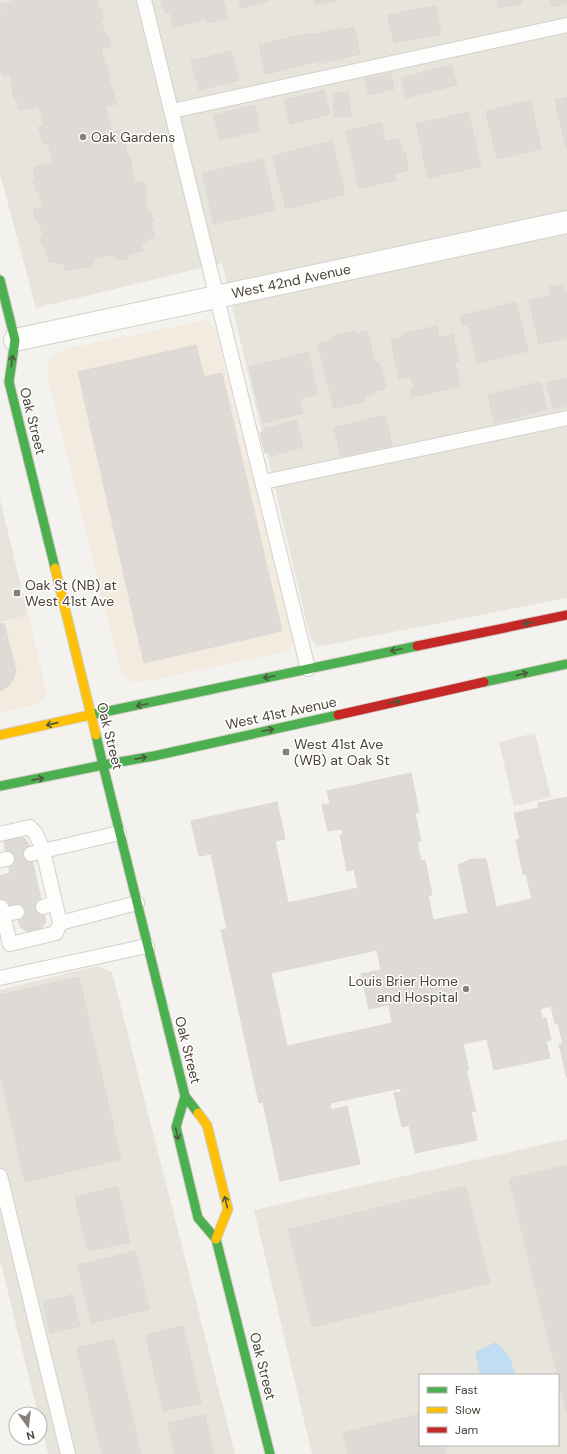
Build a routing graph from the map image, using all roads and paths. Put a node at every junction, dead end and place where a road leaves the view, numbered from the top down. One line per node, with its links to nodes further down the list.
1 (144, 0): 3 (lane)
2 (567, 25): 3 (lane)
3 (172, 111): 6 (lane)
4 (567, 222): 6 (street, West 42nd Avenue)
5 (0, 280): 7 (main road, Oak Street)
6 (216, 297): 7 (street, West 42nd Avenue); 11 (lane)
7 (15, 340): 9 (main road, Oak Street, one-way to 7)
8 (0, 370): 9 (main road, Oak Street)
9 (9, 382): 15 (main road, Oak Street)
10 (567, 418): 11 (lane)
11 (262, 482): 14 (lane)
12 (567, 615): 14 (main road, one-way to 14)
13 (567, 664): 17 (main road, West 41st Avenue, one-way to 13)
14 (308, 669): 15 (main road, one-way to 15)
15 (90, 715): 16 (main road, one-way to 16); 17 (main road, Oak Street)
16 (0, 735)
17 (103, 765): 18 (main road, West 41st Avenue, one-way to 17); 19 (main road, Oak Street)
18 (0, 786)
19 (119, 833): 21 (lane); 22 (main road, Oak Street)
20 (0, 834): 21 (lane)
21 (37, 853): 25 (lane)
22 (137, 903): 25 (lane); 26 (main road, Oak Street)
23 (2, 911): 24 (lane); 25 (lane)
24 (17, 912)
25 (60, 923)
26 (147, 946): 27 (lane); 28 (main road, Oak Street)
27 (0, 978)
28 (185, 1096): 30 (main road, Oak Street, one-way to 30); 30 (main road, Oak Street, one-way to 28)
29 (0, 1176): 31 (lane)
30 (216, 1239): 32 (main road, Oak Street)
31 (68, 1454)
32 (270, 1454)

